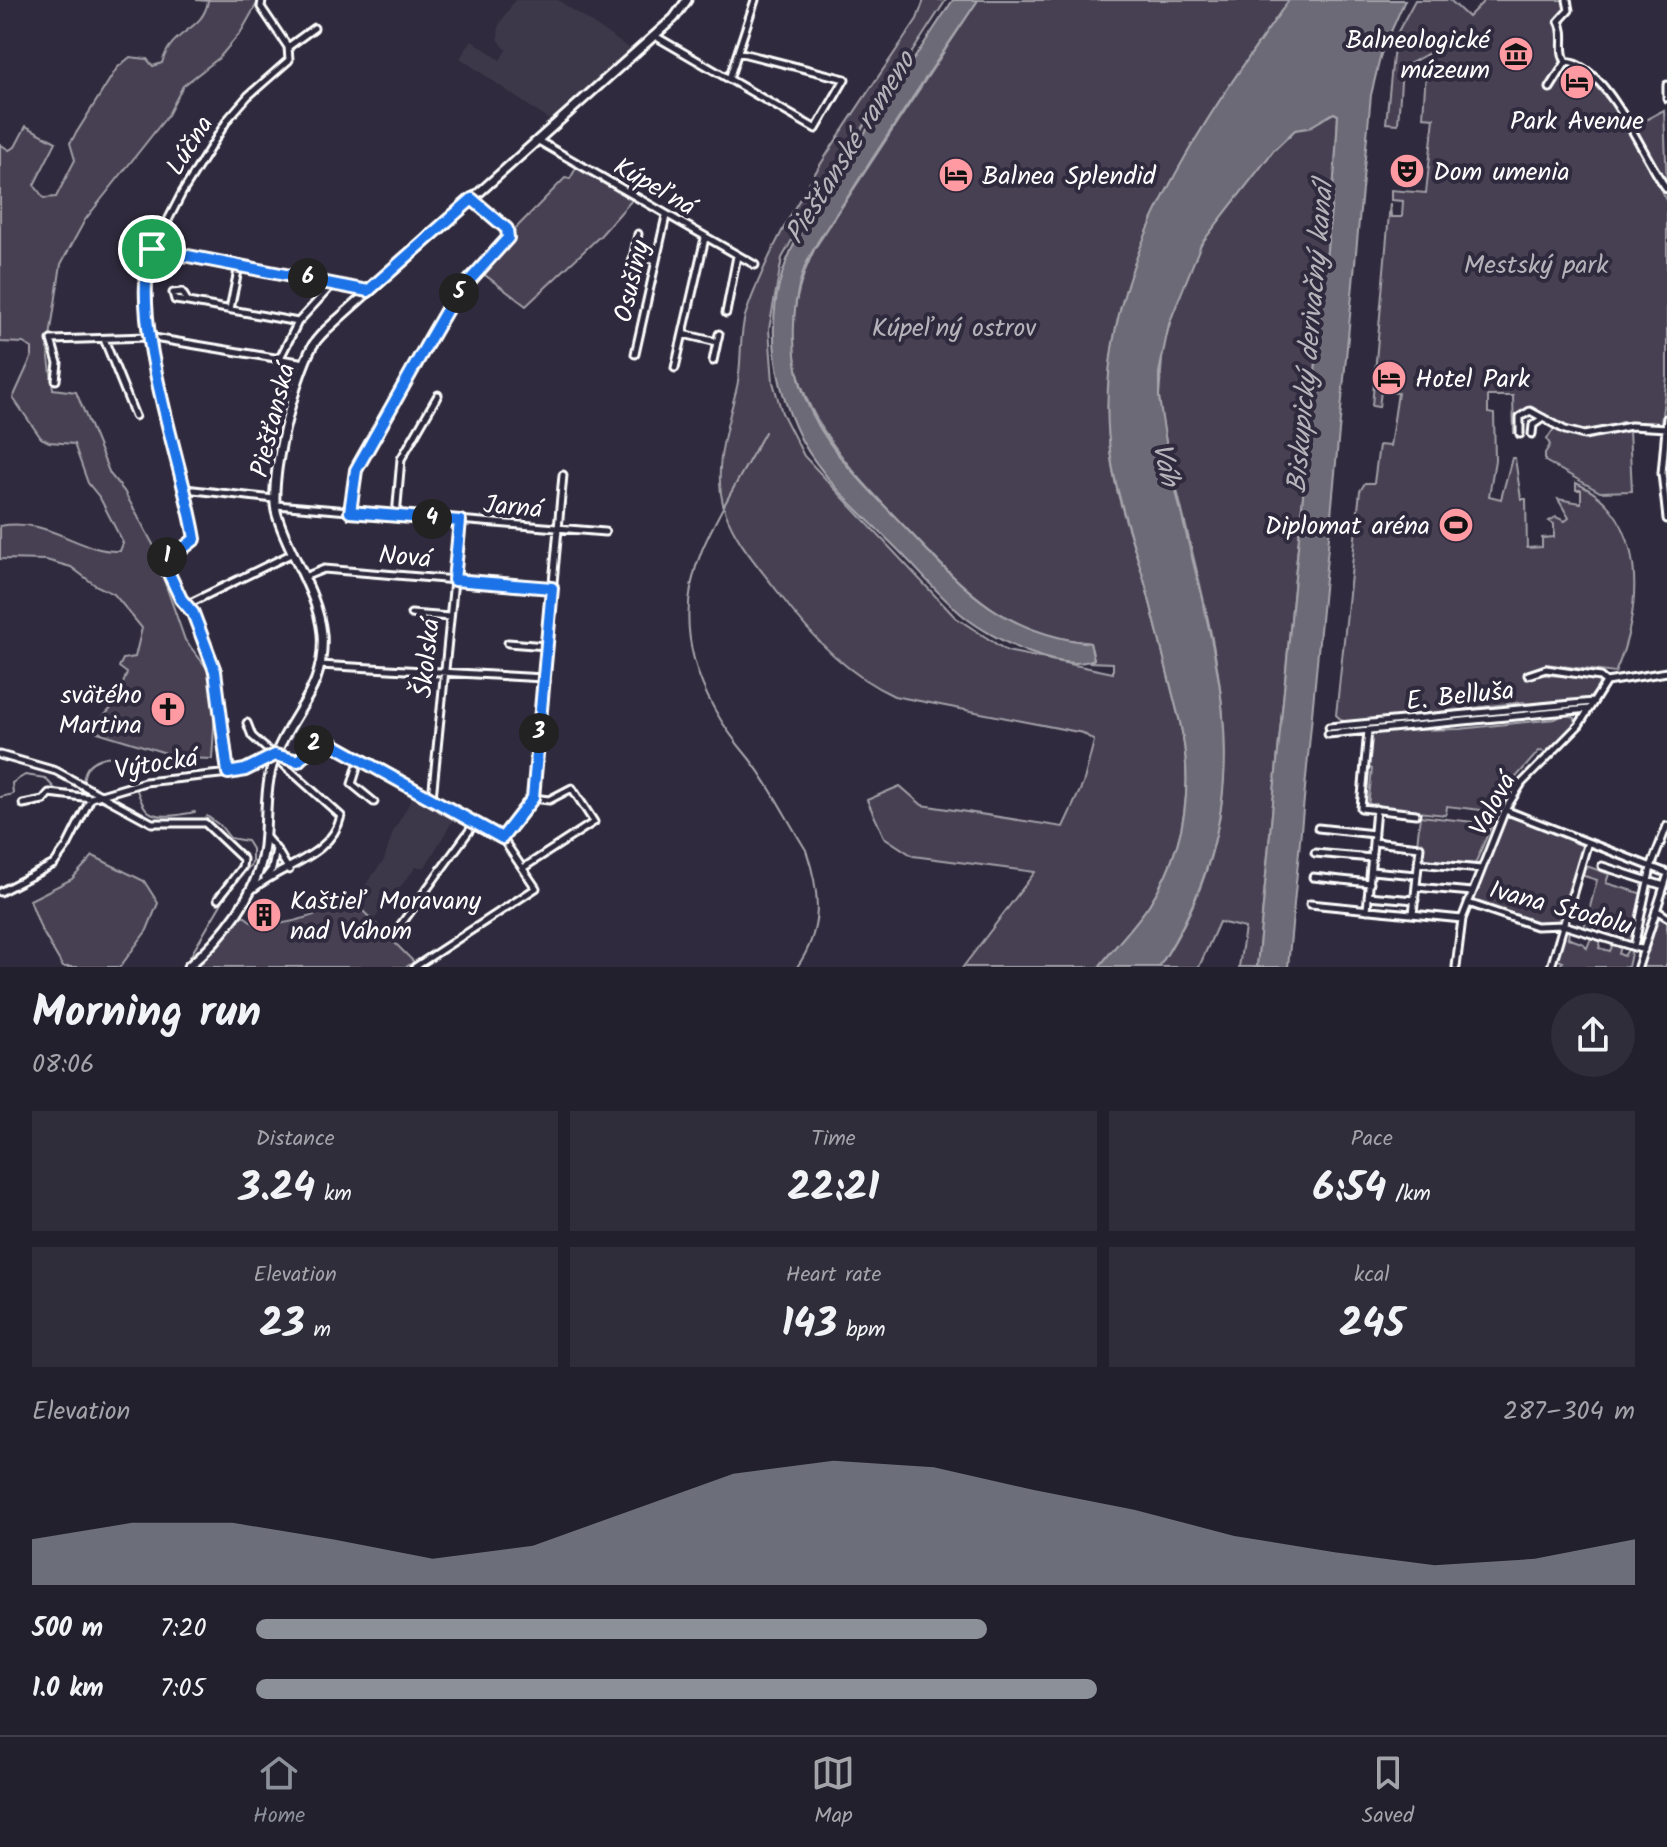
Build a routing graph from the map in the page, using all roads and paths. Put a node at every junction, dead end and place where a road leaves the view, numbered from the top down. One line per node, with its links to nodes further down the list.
1 (262, 0): 7 (street)
2 (687, 0): 6 (main road, Piešťanská)
3 (755, 0): 8 (street)
4 (1567, 0): 9 (street)
5 (314, 28): 7 (street)
6 (655, 36): 10 (street); 14 (main road, Piešťanská)
7 (288, 47): 20 (street, Lúčna)
8 (738, 52): 10 (street); 10 (street)
9 (1566, 62): 12 (street); 15 (street)
10 (729, 79)
11 (1667, 85): 13 (street)
12 (1550, 88)
13 (1667, 98)
14 (537, 140): 16 (main road, Piešťanská); 17 (street, Kúpeľná)
15 (1667, 189)
16 (472, 199): 28 (main road, Piešťanská); 55 (street)
17 (666, 216): 19 (street, Kúpeľná); 23 (street, Osušiny)
18 (638, 234): 21 (street, Osušiny)
19 (705, 238): 22 (street, Kúpeľná); 33 (street)
20 (152, 249): 25 (street); 35 (street, Lúčna)
21 (634, 255): 23 (street); 26 (street, Osušiny)
22 (737, 256): 24 (street, Kúpeľná); 31 (street)
23 (656, 260): 38 (street, Osušiny)
24 (755, 265)
25 (239, 266): 27 (street); 30 (street)
26 (631, 268)
27 (334, 283): 28 (street); 32 (street)
28 (368, 291): 41 (main road, Piešťanská)
29 (188, 302): 30 (street)
30 (230, 309): 32 (street)
31 (726, 313)
32 (298, 322): 39 (street)
33 (683, 334): 37 (street); 42 (street)
34 (719, 334): 37 (street)
35 (148, 337): 36 (street); 39 (street); 53 (street, Lúčna)
36 (104, 339): 43 (street); 45 (street)
37 (717, 342): 40 (street)
38 (635, 354)
39 (279, 360): 41 (street)
40 (713, 361)
41 (305, 363): 54 (main road, Piešťanská)
42 (675, 368)
43 (56, 380)
44 (438, 395): 56 (street)
45 (135, 416)
46 (1543, 418): 48 (street); 49 (street); 50 (street)
47 (1667, 418): 48 (street)
48 (1666, 428): 51 (street)
49 (1520, 434)
50 (1532, 434)
51 (1664, 474): 57 (street)
52 (563, 475): 59 (street)
53 (185, 489): 54 (street, Jarná); 65 (street, Lúčna)
54 (275, 502): 55 (street, Jarná); 61 (main road, Piešťanská)
55 (350, 512): 56 (street, Jarná)
56 (396, 516): 58 (street, Jarná)
57 (1667, 519)
58 (460, 521): 59 (street, Jarná); 63 (street, Školská)
59 (557, 530): 60 (street, Jarná); 64 (street)
60 (605, 532)
61 (293, 553): 62 (main road, Piešťanská); 65 (street)
62 (303, 577): 63 (street, Nová); 70 (main road, Piešťanská)
63 (454, 580): 64 (street, Nová); 67 (street, Školská)
64 (552, 588): 69 (street)
65 (186, 605): 85 (street)
66 (411, 614): 67 (street)
67 (450, 617): 71 (street, Školská)
68 (508, 643): 69 (street)
69 (546, 646): 74 (street)
70 (319, 665): 71 (street); 83 (main road, Piešťanská)
71 (444, 671): 74 (street); 88 (street, Školská)
72 (1667, 672): 75 (street)
73 (1528, 675): 75 (street)
74 (544, 678): 89 (street)
75 (1606, 682): 76 (street, Valová)
76 (1594, 702): 77 (street, Valová); 81 (street, E. Belluša)
77 (1590, 708): 78 (street, E. Belluša); 80 (street, Valová)
78 (1570, 710): 80 (street); 81 (street, E. Belluša)
79 (247, 723): 83 (street)
80 (1579, 725): 93 (street, Valová)
81 (1368, 730): 92 (street)
82 (0, 755): 86 (street, Výtocká)
83 (275, 755): 84 (street, Výtocká); 85 (street, Výtocká); 99 (main road, Piešťanská); 111 (street)
84 (360, 758): 88 (street); 90 (street)
85 (228, 773): 86 (street, Výtocká)
86 (99, 793): 87 (street); 125 (street)
87 (91, 798): 91 (street); 122 (street)
88 (432, 798): 95 (street)
89 (533, 798): 100 (street); 109 (street)
90 (374, 802)
91 (23, 804)
92 (1376, 809): 94 (street); 98 (street)
93 (1505, 810): 102 (street); 110 (street, Valová)
94 (1416, 814)
95 (475, 823): 100 (street); 135 (street)
96 (1667, 826): 108 (street)
97 (1318, 828): 98 (street)
98 (1374, 834): 101 (street)
99 (265, 836): 103 (street); 121 (main road, Piešťanská)
100 (502, 838): 109 (street)
101 (1373, 842): 105 (street); 106 (street)
102 (1587, 845): 108 (street); 134 (street)
103 (276, 849): 111 (street); 116 (street)
104 (1315, 853): 105 (street)
105 (1372, 858): 112 (street)
106 (1418, 863): 110 (street); 113 (street)
107 (1602, 866): 117 (street)
108 (1651, 867): 114 (street); 117 (street)
109 (523, 868): 140 (street)
110 (1481, 869): 123 (street, Valová)
111 (289, 870): 116 (street)
112 (1371, 871): 113 (street); 118 (street)
113 (1417, 875): 120 (street)
114 (1667, 875): 119 (street)
115 (1313, 877): 118 (street)
116 (265, 878): 121 (street)
117 (1648, 881): 119 (street); 136 (street)
118 (1370, 883): 124 (street)
119 (1664, 886): 130 (street)
120 (1416, 887): 123 (street); 126 (street)
121 (251, 890): 139 (main road)
122 (0, 892)
123 (1472, 892): 127 (street, Valová)
124 (1368, 896): 126 (street); 129 (street)
125 (218, 899)
126 (1415, 900): 131 (street)
127 (1468, 903): 133 (street, Valová); 134 (street, Ivana Stodolu)
128 (1310, 904): 129 (street)
129 (1367, 910): 131 (street)
130 (1656, 910): 132 (street); 137 (street)
131 (1413, 914): 133 (street)
132 (1667, 917)
133 (1462, 919): 138 (street, Valová)
134 (1563, 925): 136 (street, Ivana Stodolu); 141 (street)
135 (394, 934)
136 (1634, 947): 137 (street, Ivana Stodolu)
137 (1644, 950): 142 (street)
138 (1458, 966)
139 (188, 967)
140 (415, 967)
141 (1551, 967)
142 (1638, 967)

